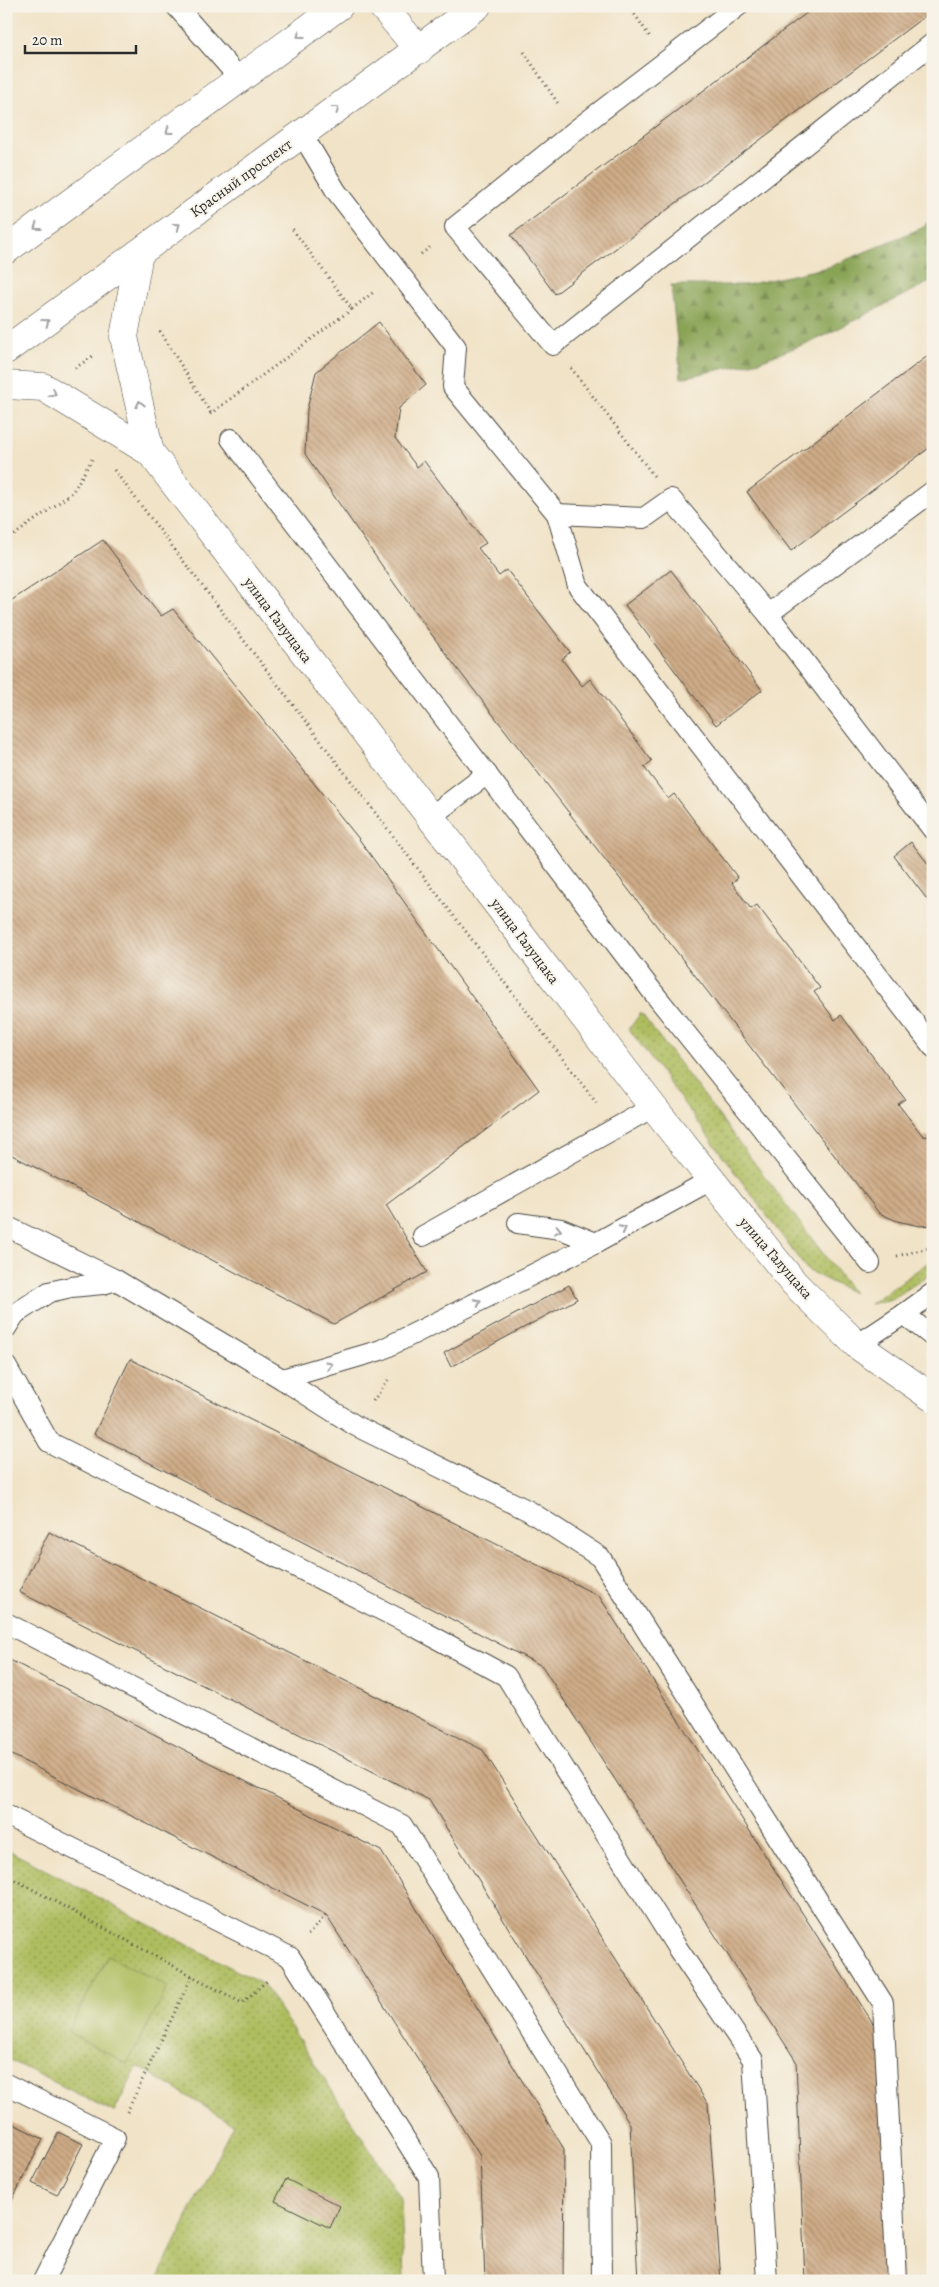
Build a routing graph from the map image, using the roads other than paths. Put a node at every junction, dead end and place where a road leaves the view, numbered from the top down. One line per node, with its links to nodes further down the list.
1 (176, 6): 8 (lane)
2 (339, 6): 8 (street, one-way to 8)
3 (382, 6): 7 (street)
4 (477, 6): 7 (street, Красный проспект)
5 (738, 6): 6 (lane)
6 (933, 43)
7 (419, 50): 9 (street, Красный проспект, one-way to 7)
8 (240, 79): 10 (street, one-way to 10)
9 (302, 134): 11 (street, Красный проспект, one-way to 9); 17 (lane)
10 (6, 250)
11 (139, 253): 12 (street, Красный проспект, one-way to 11); 15 (street, one-way to 11)
12 (6, 350)
13 (6, 385): 15 (street, one-way to 15)
14 (231, 439): 19 (lane)
15 (150, 452): 20 (street, улица Галущака)
16 (933, 490): 18 (lane)
17 (557, 514): 18 (lane); 22 (lane)
18 (768, 614): 21 (lane)
19 (487, 774): 20 (lane); 29 (lane)
20 (430, 817): 23 (street, улица Галущака)
21 (933, 830)
22 (933, 1047)
23 (653, 1107): 24 (street, улица Галущака); 27 (lane)
24 (711, 1180): 28 (lane, one-way to 24); 35 (street, улица Галущака)
25 (518, 1222): 28 (lane, one-way to 28)
26 (6, 1226): 30 (lane)
27 (423, 1236)
28 (596, 1243): 37 (lane, one-way to 28)
29 (870, 1263)
30 (116, 1280): 33 (lane); 37 (lane)
31 (933, 1293): 32 (lane)
32 (904, 1314): 34 (lane); 35 (lane)
33 (6, 1328)
34 (933, 1337)
35 (857, 1345): 38 (street, улица Галущака)
36 (6, 1366): 45 (lane)
37 (282, 1379): 46 (lane)
38 (933, 1398)
39 (6, 1623): 44 (lane)
40 (6, 1815): 43 (lane)
41 (6, 2084): 42 (lane)
42 (42, 2281)
43 (433, 2281)
44 (602, 2281)
45 (767, 2281)
46 (897, 2281)

